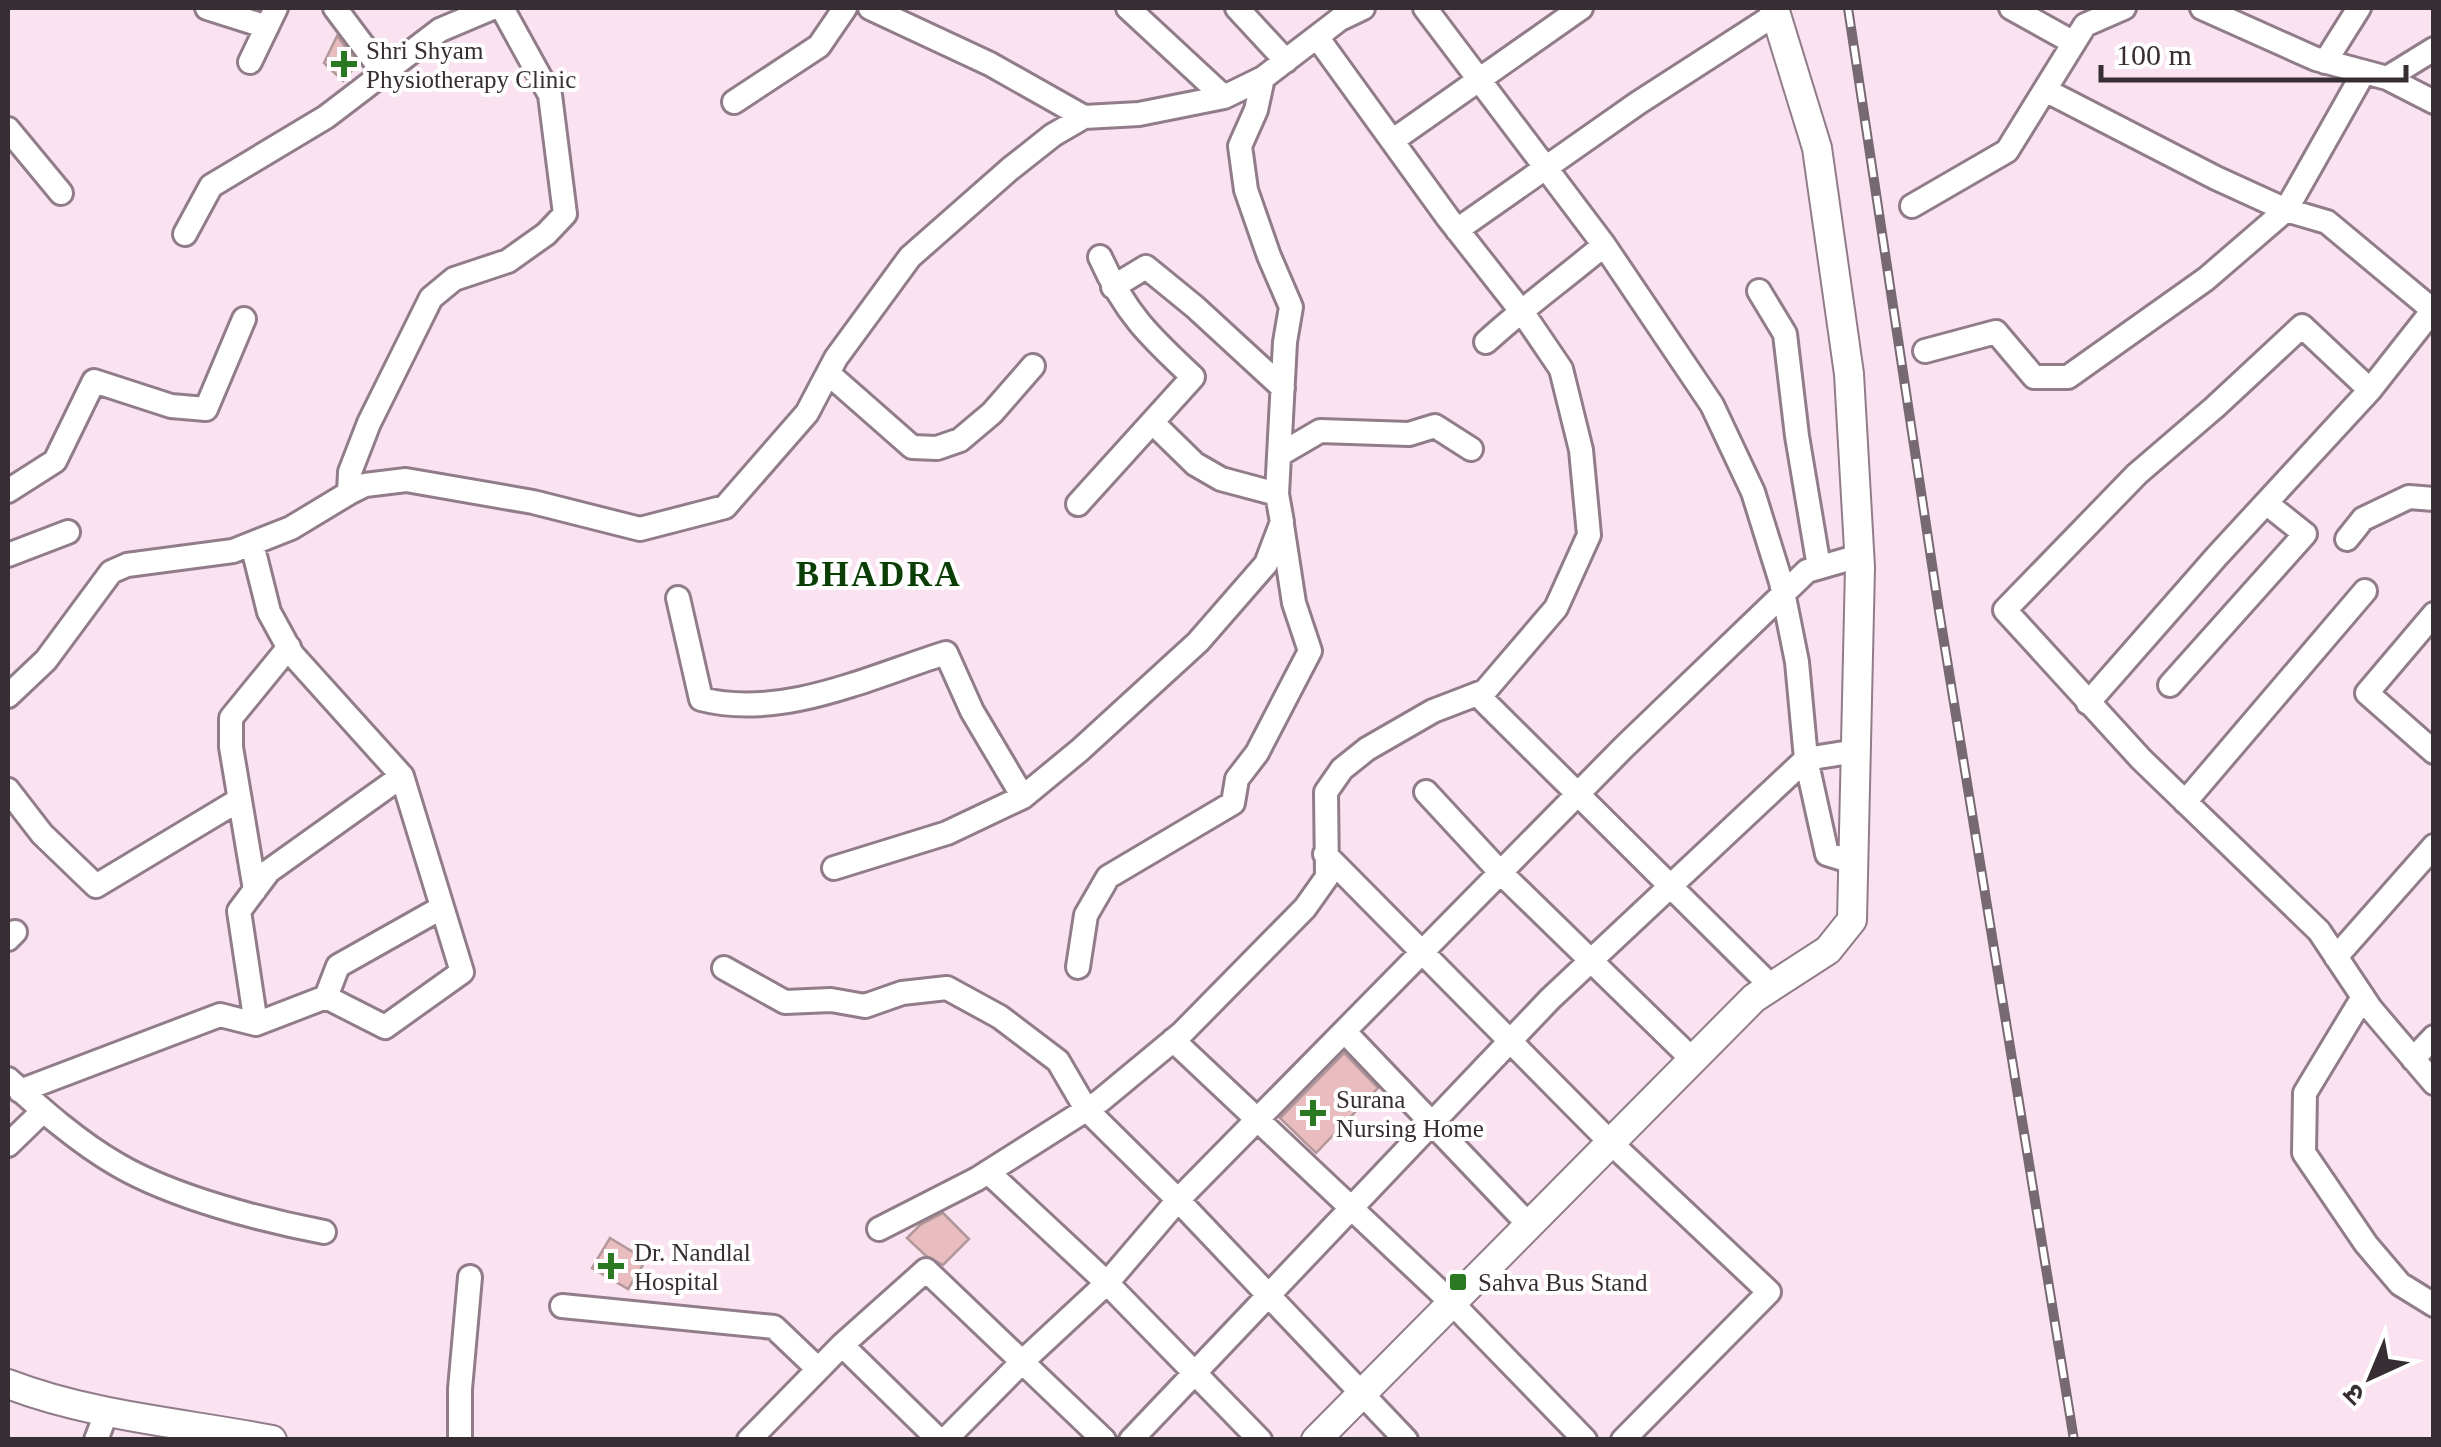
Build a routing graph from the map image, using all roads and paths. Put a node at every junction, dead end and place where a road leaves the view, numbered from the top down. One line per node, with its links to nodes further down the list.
1 (207, 8): 17 (street)
2 (335, 8): 24 (street)
3 (492, 8): 24 (street)
4 (502, 8): 58 (street)
5 (845, 8): 30 (street)
6 (870, 8): 32 (street)
7 (1128, 8): 29 (street)
8 (1237, 8): 21 (street)
9 (1363, 8): 19 (street)
10 (1425, 8): 27 (street)
11 (1582, 8): 27 (street)
12 (2011, 8): 18 (street)
13 (2124, 8): 18 (street)
14 (2206, 8): 23 (street)
15 (2359, 8): 23 (street)
16 (1775, 11): 35 (street); 68 (main road)
17 (271, 17): 22 (street)
18 (2085, 25): 28 (street)
19 (1317, 37): 21 (street); 34 (street)
20 (2434, 50): 25 (street)
21 (1286, 61): 26 (street)
22 (250, 62)
23 (2325, 62): 25 (street)
24 (383, 72): 40 (street)
25 (2376, 75): 31 (street); 38 (street)
26 (1264, 78): 29 (street); 52 (street)
27 (1480, 79): 34 (street); 35 (street)
28 (2045, 90): 37 (street); 38 (street)
29 (1224, 97): 32 (street)
30 (734, 102)
31 (2434, 102)
32 (1084, 117): 51 (street)
33 (8, 129): 36 (street)
34 (1392, 141): 39 (street)
35 (1546, 167): 39 (street); 41 (street)
36 (61, 193)
37 (1912, 206)
38 (2286, 210): 46 (street); 49 (street)
39 (1456, 230): 45 (street)
40 (185, 234)
41 (1604, 245): 45 (street); 71 (street)
42 (1100, 257): 43 (street)
43 (1113, 287): 52 (street); 54 (street)
44 (1758, 291): 69 (street)
45 (1520, 310): 48 (street); 76 (street)
46 (2433, 311): 53 (street)
47 (244, 319): 57 (street)
48 (1486, 342)
49 (1925, 351)
50 (1033, 366): 51 (street)
51 (829, 374): 58 (street)
52 (1283, 388): 56 (street)
53 (2370, 390): 61 (street); 78 (street)
54 (1152, 422): 59 (street); 62 (street)
55 (1471, 449): 56 (street)
56 (1279, 456): 59 (street)
57 (8, 492)
58 (349, 494): 66 (street)
59 (1277, 494): 63 (street)
60 (2434, 499): 65 (street)
61 (2266, 503): 75 (street); 78 (street)
62 (1078, 504)
63 (1282, 522): 86 (street); 100 (street)
64 (68, 532): 67 (street)
65 (2347, 539)
66 (252, 544): 74 (street); 77 (street)
67 (8, 555)
68 (1859, 556): 69 (street); 79 (main road)
69 (1820, 567): 71 (street)
70 (2365, 591): 88 (street)
71 (1783, 594): 81 (street); 85 (street)
72 (678, 598): 86 (street)
73 (2434, 614): 80 (street)
74 (289, 647): 82 (street); 87 (street)
75 (2170, 685)
76 (1477, 694): 85 (street); 90 (street)
77 (8, 696)
78 (2088, 702): 88 (street)
79 (1856, 752): 81 (street); 91 (main road)
80 (2434, 752)
81 (1806, 759): 91 (street); 94 (street)
82 (402, 776): 95 (street); 96 (street)
83 (8, 790): 87 (street)
84 (1426, 792): 93 (street)
85 (1577, 794): 93 (street); 94 (street)
86 (1023, 798): 92 (street)
87 (240, 800): 95 (street)
88 (2185, 802): 98 (street)
89 (2434, 846): 98 (street)
90 (1325, 854): 97 (street); 108 (street)
91 (1853, 862): 102 (main road)
92 (834, 868)
93 (1501, 873): 97 (street); 99 (street)
94 (1670, 886): 99 (street); 102 (street)
95 (255, 890): 105 (street)
96 (440, 908): 103 (street); 103 (street)
97 (1423, 952): 106 (street); 109 (street)
98 (2336, 957): 104 (street)
99 (1590, 962): 109 (street); 111 (street)
100 (1078, 967)
101 (724, 968): 114 (street)
102 (1772, 988): 111 (main road)
103 (326, 997): 105 (street)
104 (2363, 997): 110 (street); 130 (street)
105 (256, 1024): 113 (street)
106 (1345, 1032): 116 (street); 117 (street)
107 (2434, 1037): 110 (street)
108 (1173, 1040): 114 (street); 116 (street)
109 (1510, 1041): 117 (street); 118 (street)
110 (2413, 1059): 112 (street)
111 (1692, 1060): 118 (main road)
112 (2434, 1084)
113 (14, 1085): 115 (street)
114 (1086, 1109): 120 (street); 121 (street)
115 (43, 1111): 119 (street); 125 (street)
116 (1257, 1121): 121 (street); 122 (street)
117 (1433, 1121): 122 (street); 123 (street)
118 (1611, 1142): 123 (main road); 150 (street)
119 (8, 1145)
120 (988, 1172): 124 (street); 127 (street)
121 (1178, 1200): 127 (street); 128 (street)
122 (1350, 1208): 128 (street); 129 (street)
123 (1529, 1225): 129 (main road)
124 (879, 1228)
125 (324, 1232)
126 (470, 1277): 141 (street)
127 (1107, 1283): 133 (street); 135 (street)
128 (1267, 1294): 135 (street); 137 (street)
129 (1452, 1302): 137 (main road); 149 (street)
130 (2434, 1305)
131 (562, 1306): 134 (street)
132 (842, 1344): 133 (street); 134 (street); 143 (street)
133 (1023, 1361): 143 (street); 144 (street)
134 (818, 1369): 142 (street)
135 (1194, 1373): 145 (street); 146 (street)
136 (8, 1384): 138 (main road)
137 (1361, 1394): 147 (main road); 148 (street)
138 (107, 1411): 139 (street); 140 (main road)
139 (96, 1440)
140 (272, 1440)
141 (460, 1440)
142 (749, 1440)
143 (942, 1440)
144 (1104, 1440)
145 (1132, 1440)
146 (1260, 1440)
147 (1316, 1440)
148 (1406, 1440)
149 (1584, 1440)
150 (1622, 1440)

